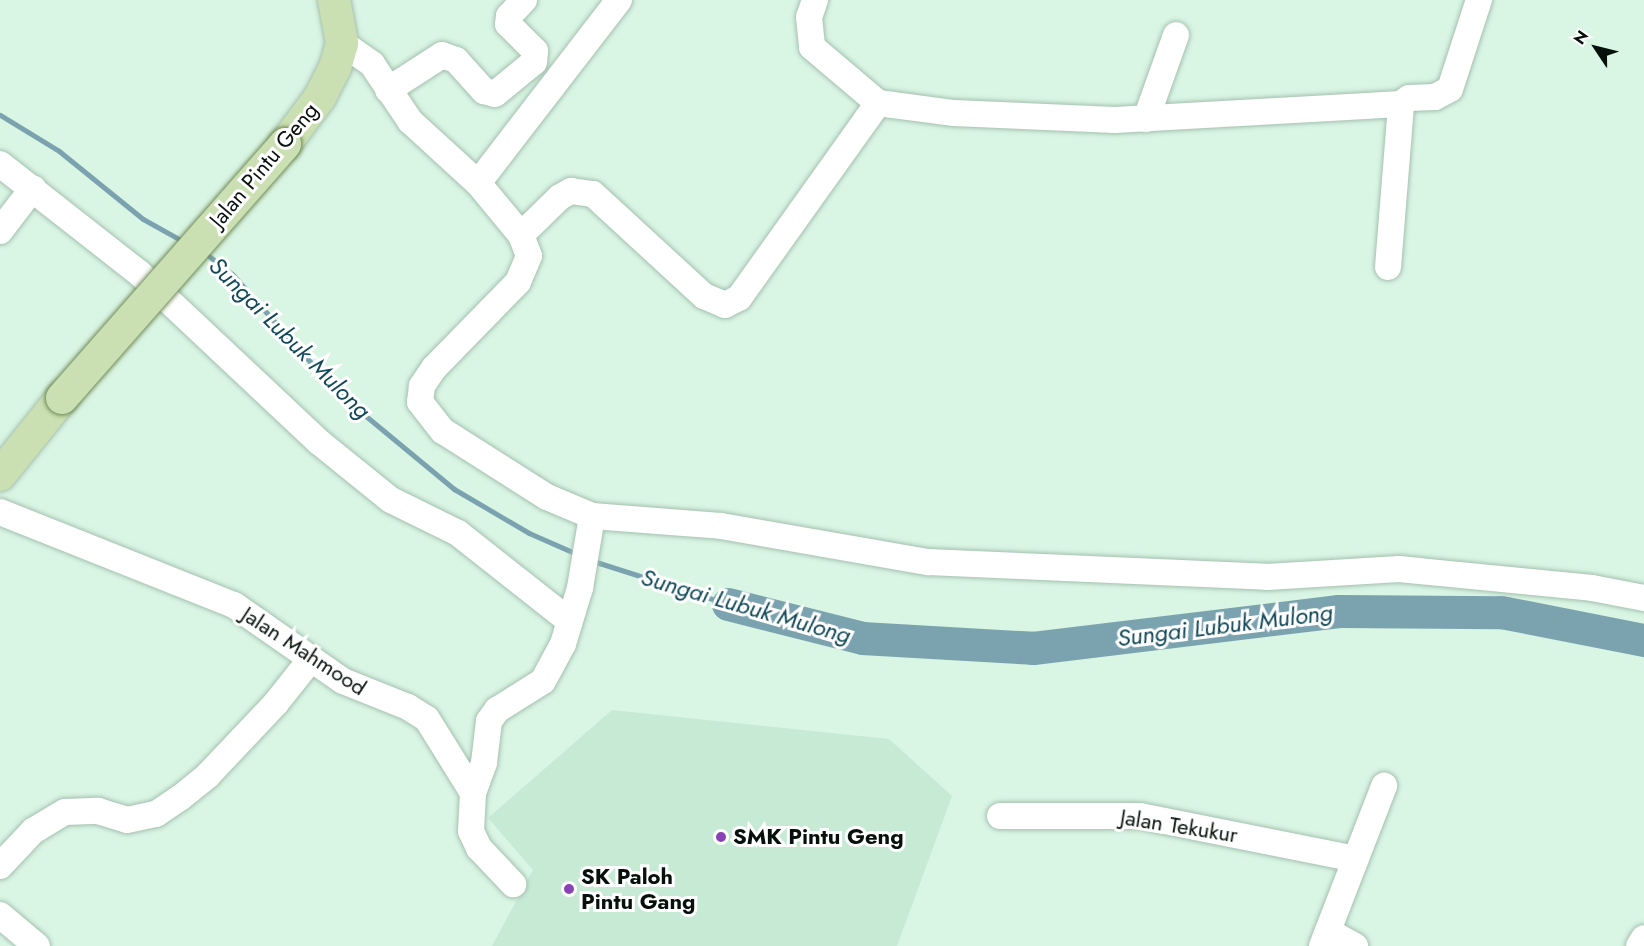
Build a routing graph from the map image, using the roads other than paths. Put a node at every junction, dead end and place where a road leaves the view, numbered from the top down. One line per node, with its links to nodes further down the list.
1 (334, 0): 7 (main road)
2 (524, 0): 8 (street)
3 (619, 0): 13 (street)
4 (815, 0): 9 (street)
5 (1479, 0): 10 (street)
6 (1176, 35): 11 (street)
7 (342, 43): 8 (street); 18 (main road, Jalan Pintu Geng, bridge)
8 (388, 90): 13 (street)
9 (878, 103): 11 (street); 16 (street)
10 (1401, 104): 11 (street); 17 (street)
11 (1146, 119)
12 (0, 164): 14 (street)
13 (478, 183): 16 (street)
14 (33, 188): 15 (street); 22 (street)
15 (0, 231)
16 (520, 235): 20 (street)
17 (1388, 267)
18 (0, 475)
19 (0, 512): 23 (street, Jalan Mahmood)
20 (590, 527): 21 (street); 22 (street)
21 (1644, 598)
22 (568, 620): 25 (street)
23 (310, 659): 25 (street, Jalan Mahmood); 28 (street)
24 (1384, 786): 27 (street)
25 (473, 794): 29 (street)
26 (1000, 816): 27 (street, Jalan Tekukur)
27 (1356, 859): 32 (street)
28 (0, 866)
29 (513, 884)
30 (0, 915): 33 (street)
31 (1644, 938): 35 (street)
32 (1325, 939): 34 (street)
33 (37, 946)
34 (1355, 946)
35 (1639, 946)

